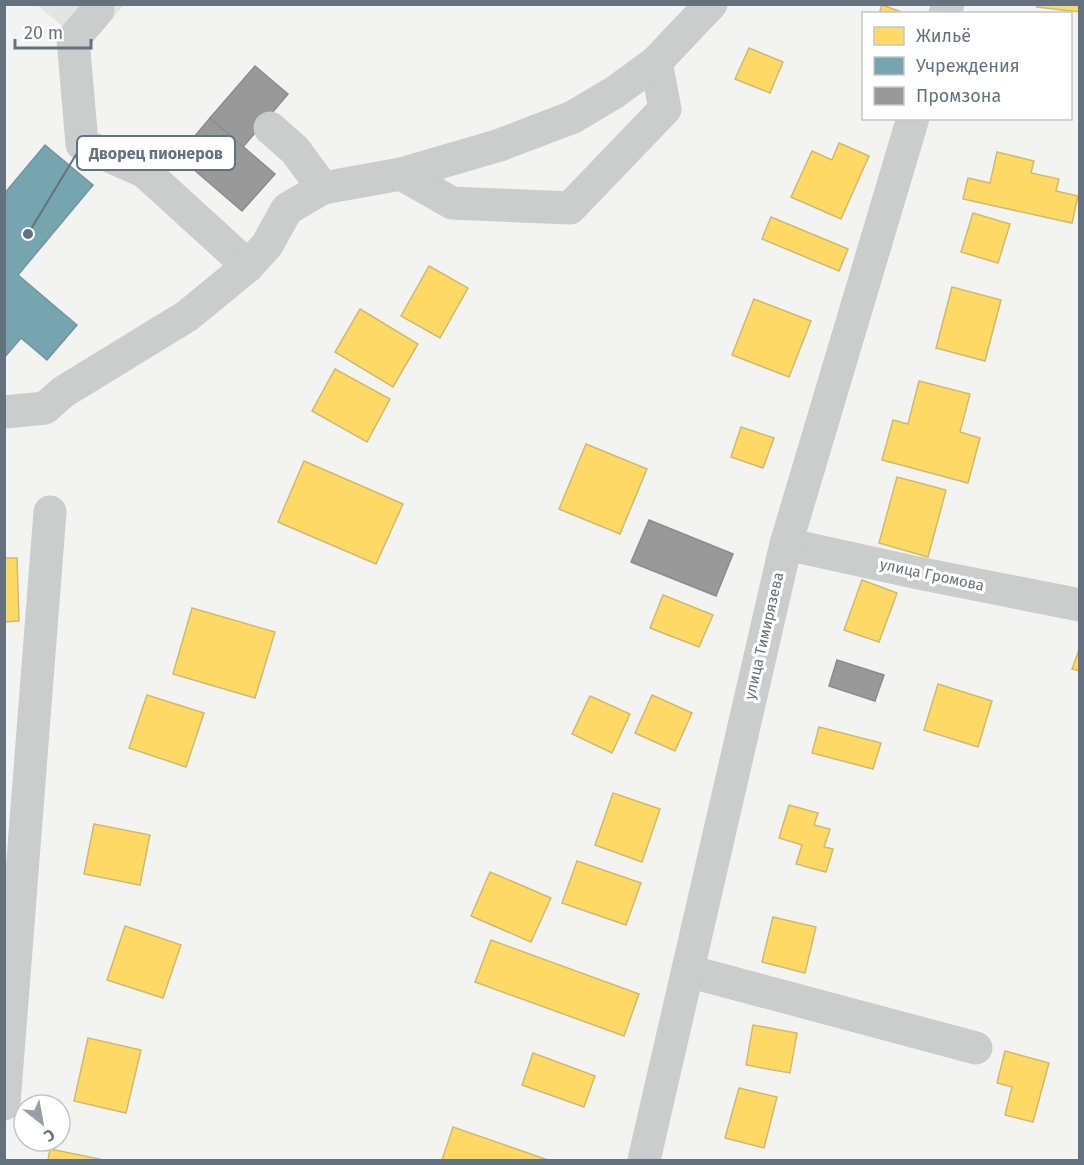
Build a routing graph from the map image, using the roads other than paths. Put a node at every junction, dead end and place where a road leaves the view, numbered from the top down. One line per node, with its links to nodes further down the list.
1 (711, 4): 3 (street)
2 (98, 10): 8 (street)
3 (656, 62): 6 (street); 6 (street)
4 (912, 120): 13 (street, улица Тимирязева)
5 (270, 128): 7 (street)
6 (401, 174): 7 (street)
7 (323, 188): 8 (street)
8 (248, 266): 9 (street)
9 (45, 408): 10 (street); 11 (street)
10 (4, 412)
11 (4, 434)
12 (50, 512): 17 (street)
13 (786, 544): 14 (street, улица Громова); 15 (street, улица Тимирязева)
14 (1080, 605)
15 (688, 971): 16 (street); 18 (street, улица Тимирязева)
16 (976, 1048)
17 (4, 1104)
18 (644, 1161)

